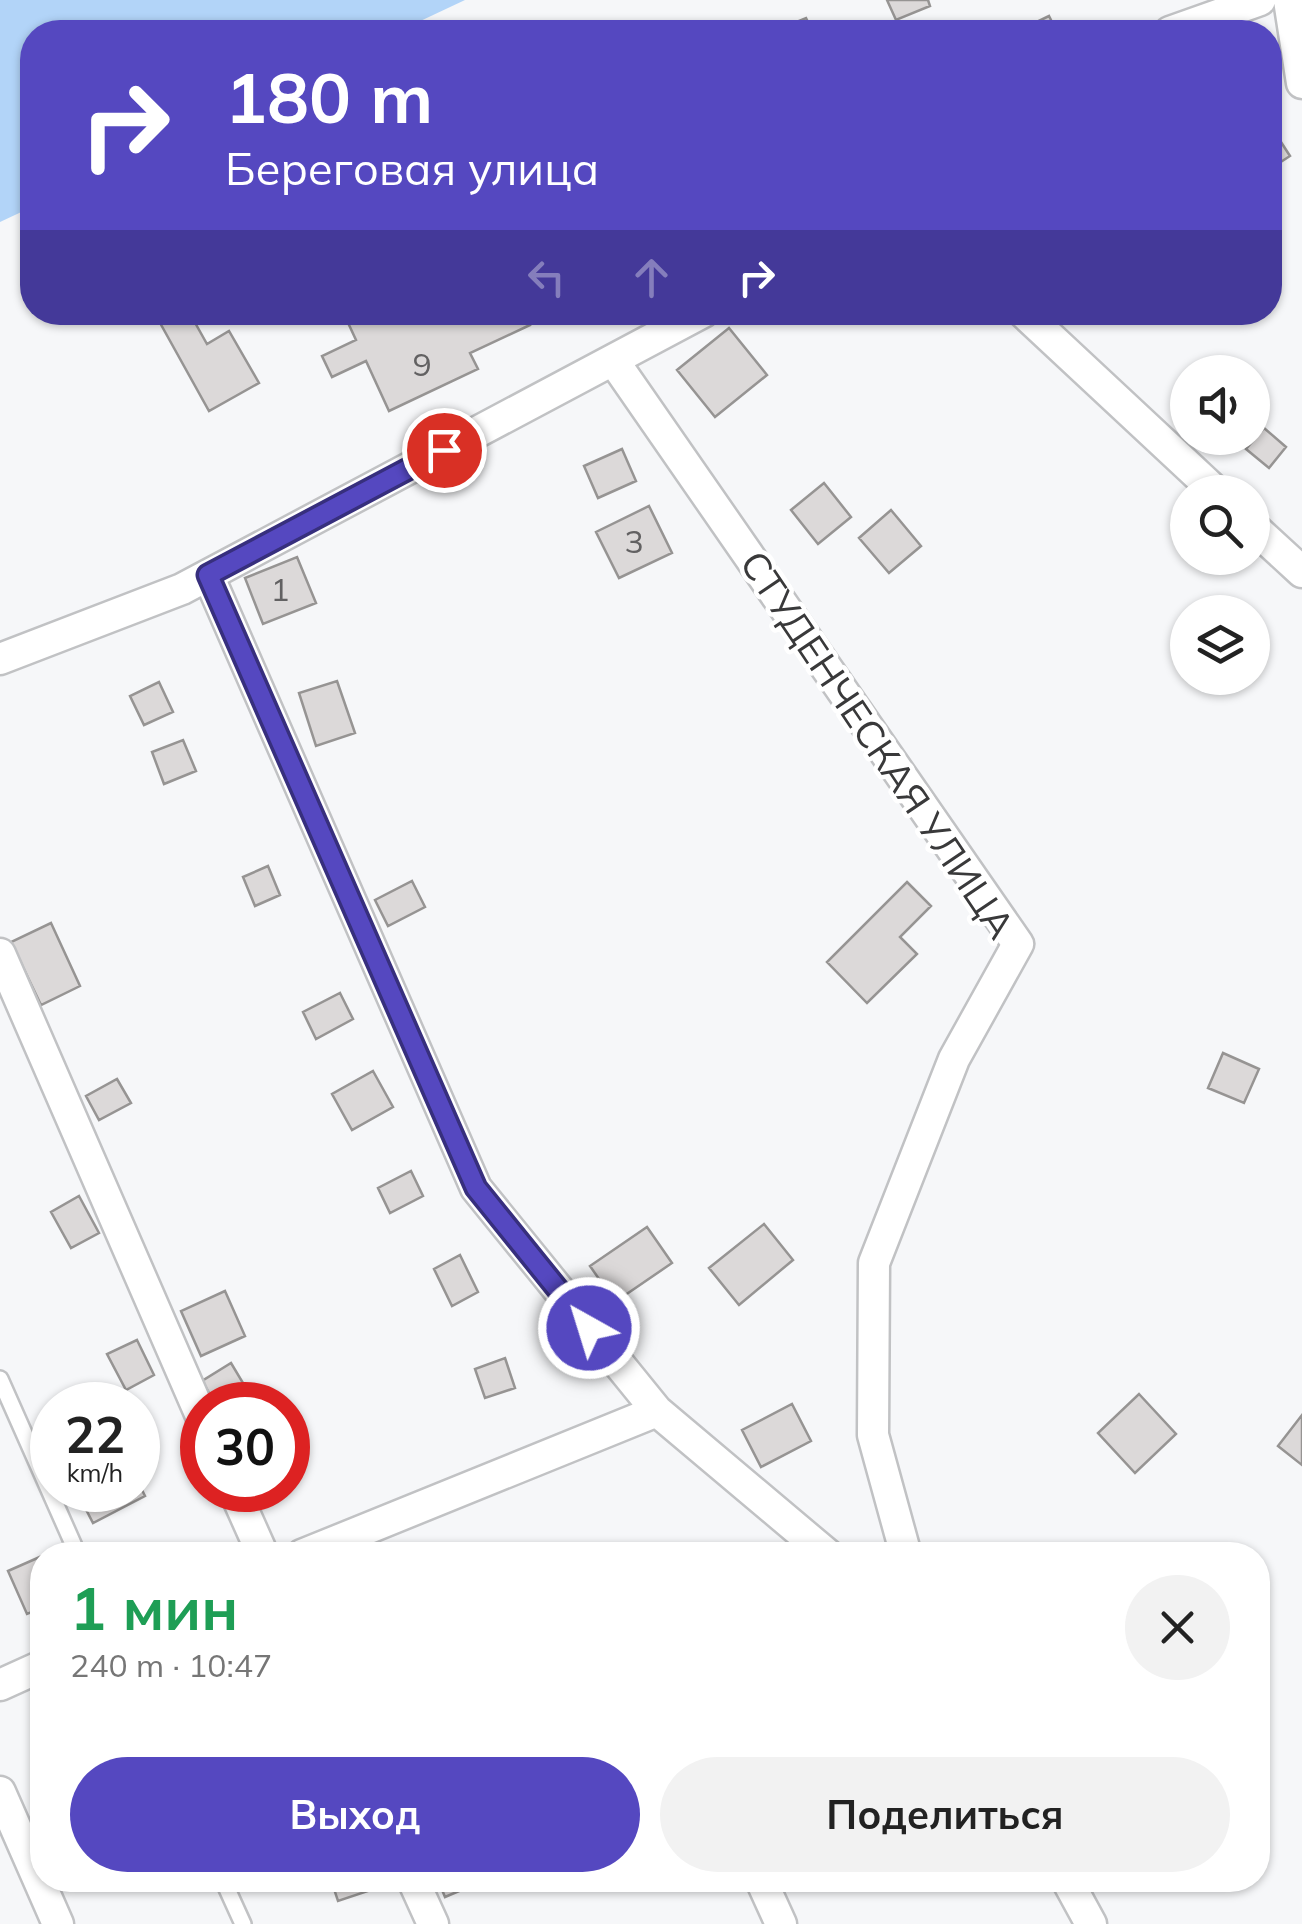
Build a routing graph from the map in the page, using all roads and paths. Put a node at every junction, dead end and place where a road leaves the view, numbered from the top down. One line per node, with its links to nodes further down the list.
1 (1260, 0): 3 (street)
2 (1289, 0): 4 (street)
3 (1204, 20)
4 (1302, 83)
5 (678, 325): 7 (street)
6 (1037, 325): 8 (street)
7 (614, 360): 11 (street); 22 (street, СТУДЕНЧЕСКАЯ УЛИЦА)
8 (1198, 475)
9 (1270, 543): 10 (street)
10 (1302, 572)
11 (208, 575): 12 (street); 16 (street)
12 (0, 659)
13 (0, 954): 15 (street)
14 (0, 1378): 18 (lane)
15 (186, 1382)
16 (658, 1412): 20 (street); 21 (street)
17 (243, 1512): 19 (street)
18 (72, 1542)
19 (256, 1542)
20 (334, 1542)
21 (813, 1542)
22 (902, 1542)
23 (30, 1672): 24 (street)
24 (0, 1686)
25 (0, 1792): 26 (street)
26 (30, 1860)
27 (44, 1892): 32 (street)
28 (228, 1892): 33 (lane)
29 (418, 1892): 34 (street)
30 (766, 1892): 35 (street)
31 (1073, 1892): 36 (street)
32 (58, 1924)
33 (243, 1924)
34 (433, 1924)
35 (782, 1924)
36 (1090, 1924)

